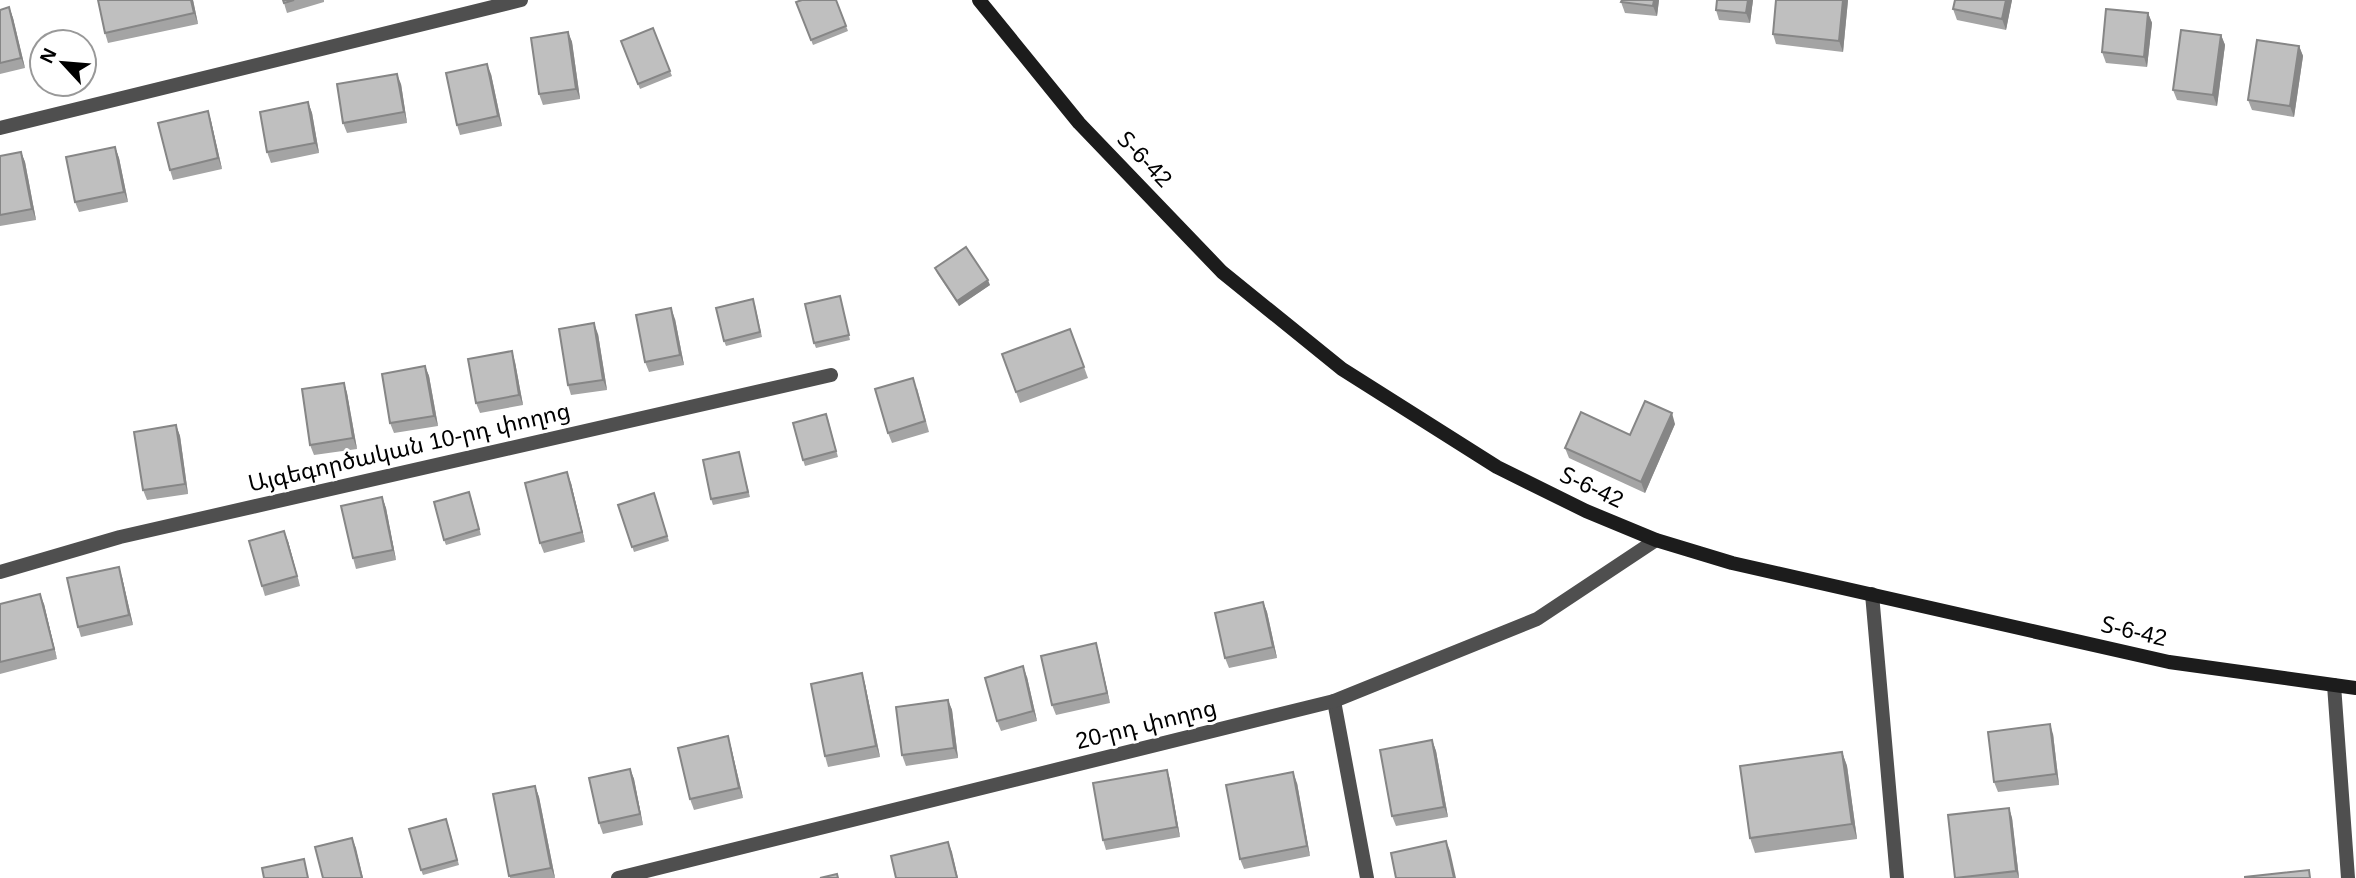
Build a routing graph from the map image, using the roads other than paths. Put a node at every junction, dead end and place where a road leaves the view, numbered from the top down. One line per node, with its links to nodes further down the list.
1 (521, 0): 3 (street)
2 (979, 0): 5 (main road, Տ-6-42 / Տ-6-42)
3 (0, 128)
4 (831, 374): 6 (street, Այգեգործական 10-րդ փողոց)
5 (1656, 540): 7 (main road, Տ-6-42 / Տ-6-42); 10 (street, 20-րդ փողոց)
6 (0, 572)
7 (1872, 594): 8 (main road, Տ-6-42 / Տ-6-42); 13 (street)
8 (2334, 685): 9 (main road, Տ-6-42 / Տ-6-42); 14 (street)
9 (2356, 688)
10 (1334, 701): 11 (street, 20-րդ փողոց); 12 (street)
11 (618, 878)
12 (1367, 878)
13 (1897, 878)
14 (2348, 878)

